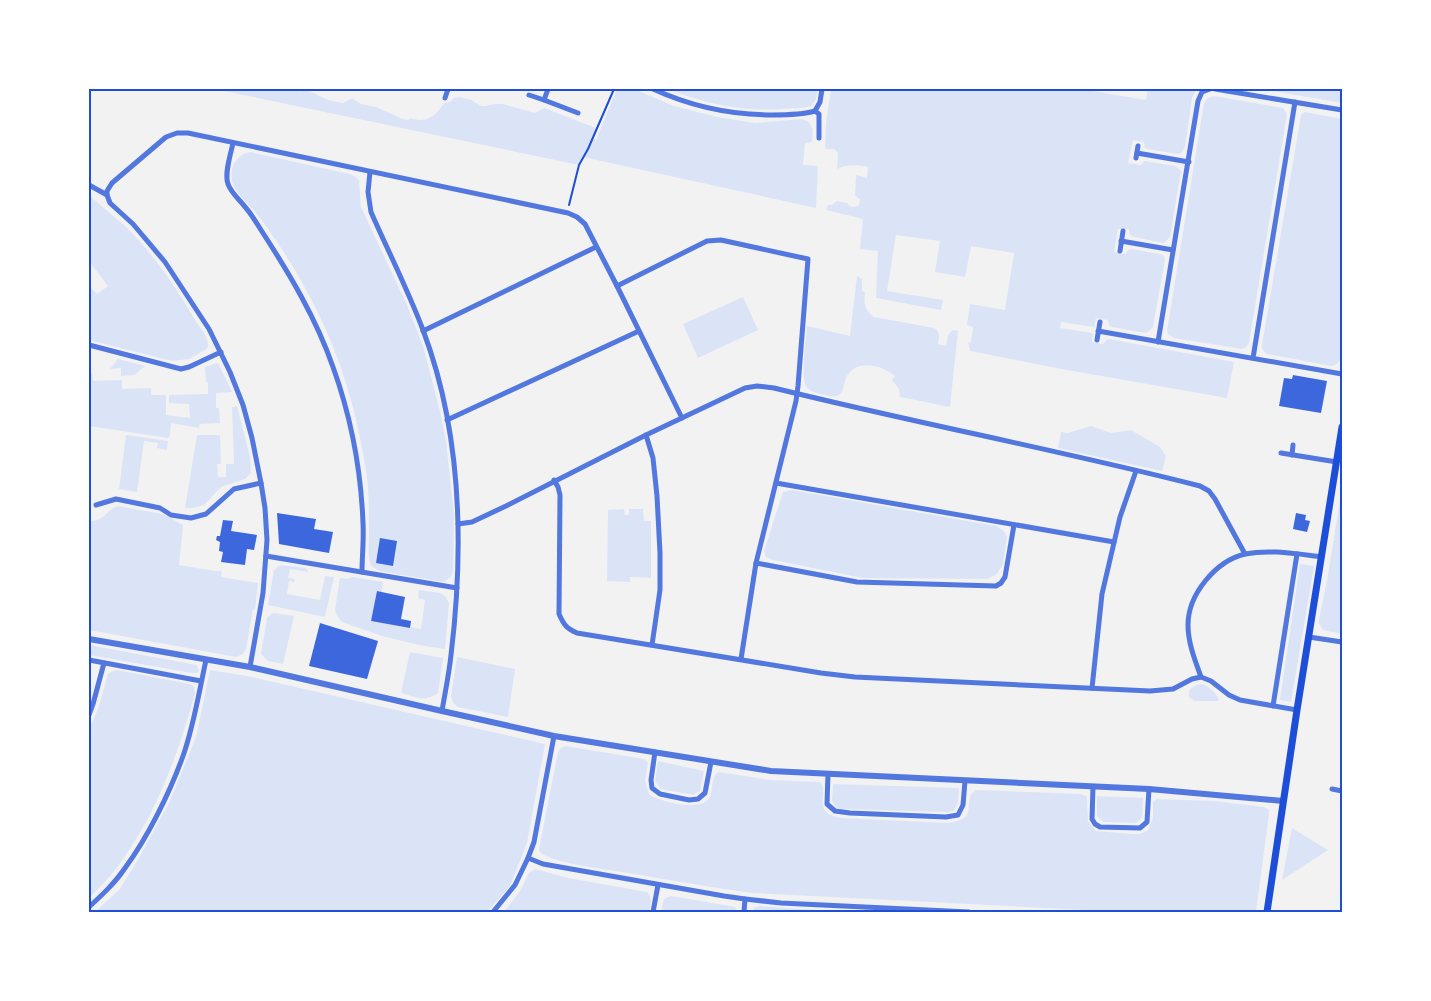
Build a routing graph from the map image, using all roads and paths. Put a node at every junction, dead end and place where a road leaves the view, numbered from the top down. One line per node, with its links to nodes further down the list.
1 (448, 89): 9 (street)
2 (548, 89): 10 (street)
3 (614, 89): 22 (path)
4 (653, 89): 13 (street)
5 (822, 89): 13 (street)
6 (1210, 89): 18 (street)
7 (1215, 89): 11 (street)
8 (528, 95): 10 (street)
9 (445, 98)
10 (544, 100): 14 (street)
11 (1295, 102): 12 (street); 37 (street)
12 (1342, 110)
13 (815, 111): 15 (street)
14 (578, 113)
15 (819, 138)
16 (233, 143): 19 (street); 21 (street); 61 (street)
17 (1138, 146): 18 (street)
18 (1188, 162): 26 (street)
19 (370, 172): 22 (street); 30 (street)
20 (89, 185): 21 (street)
21 (107, 195): 36 (street)
22 (568, 213): 25 (street)
23 (1123, 231): 24 (street)
24 (1122, 241): 26 (street); 27 (street)
25 (596, 247): 28 (street); 30 (street)
26 (1173, 250): 34 (street)
27 (1120, 251)
28 (618, 286): 31 (street); 39 (street)
29 (1100, 322): 32 (street)
30 (423, 330): 41 (street)
31 (639, 331): 40 (street); 41 (street)
32 (1098, 331): 33 (street); 34 (street)
33 (1097, 340)
34 (1158, 342): 37 (street)
35 (89, 345): 36 (street)
36 (221, 352): 50 (street)
37 (1253, 358): 38 (street)
38 (1342, 374)
39 (797, 394): 40 (street); 48 (street); 51 (street)
40 (682, 418): 43 (street)
41 (447, 420): 53 (street)
42 (1342, 427): 47 (main road)
43 (646, 435): 49 (street); 66 (street)
44 (1293, 445): 46 (street)
45 (1282, 453): 46 (street)
46 (1292, 455): 47 (street)
47 (1337, 462): 59 (main road)
48 (1136, 471): 55 (street); 56 (street)
49 (554, 480): 53 (street); 66 (street)
50 (261, 483): 52 (street); 58 (street)
51 (776, 483): 54 (street); 60 (street)
52 (96, 505)
53 (458, 524): 62 (street)
54 (1014, 525): 55 (street); 60 (street)
55 (1114, 542): 74 (street)
56 (1244, 554): 57 (street); 72 (street)
57 (1297, 554): 59 (street); 75 (street)
58 (266, 556): 61 (street); 71 (street)
59 (1322, 557): 63 (main road)
60 (756, 563): 67 (street)
61 (362, 572): 62 (street)
62 (457, 588): 77 (street)
63 (1309, 637): 65 (street); 76 (main road)
64 (89, 639): 69 (street)
65 (1342, 642)
66 (652, 645): 67 (street)
67 (740, 659): 74 (street)
68 (89, 660): 70 (street)
69 (206, 660): 71 (street); 73 (street)
70 (104, 663): 73 (street); 78 (street)
71 (250, 667): 77 (street)
72 (1201, 677): 74 (street); 75 (street)
73 (201, 681): 92 (street)
74 (1092, 688)
75 (1273, 706): 76 (street)
76 (1297, 710): 88 (main road)
77 (442, 711): 79 (street)
78 (89, 715)
79 (554, 736): 80 (street); 89 (street)
80 (655, 752): 81 (street); 81 (street)
81 (711, 762): 82 (street)
82 (828, 774): 83 (street); 83 (street)
83 (965, 780): 84 (street)
84 (1093, 786): 85 (street); 85 (street)
85 (1149, 789): 88 (street)
86 (1332, 789): 87 (street)
87 (1342, 791)
88 (1283, 801): 97 (main road)
89 (528, 858): 90 (street); 93 (street)
90 (658, 885): 91 (street); 94 (street)
91 (745, 899): 95 (street); 96 (street)
92 (89, 907)
93 (492, 912)
94 (653, 912)
95 (744, 912)
96 (968, 912)
97 (1267, 912)

